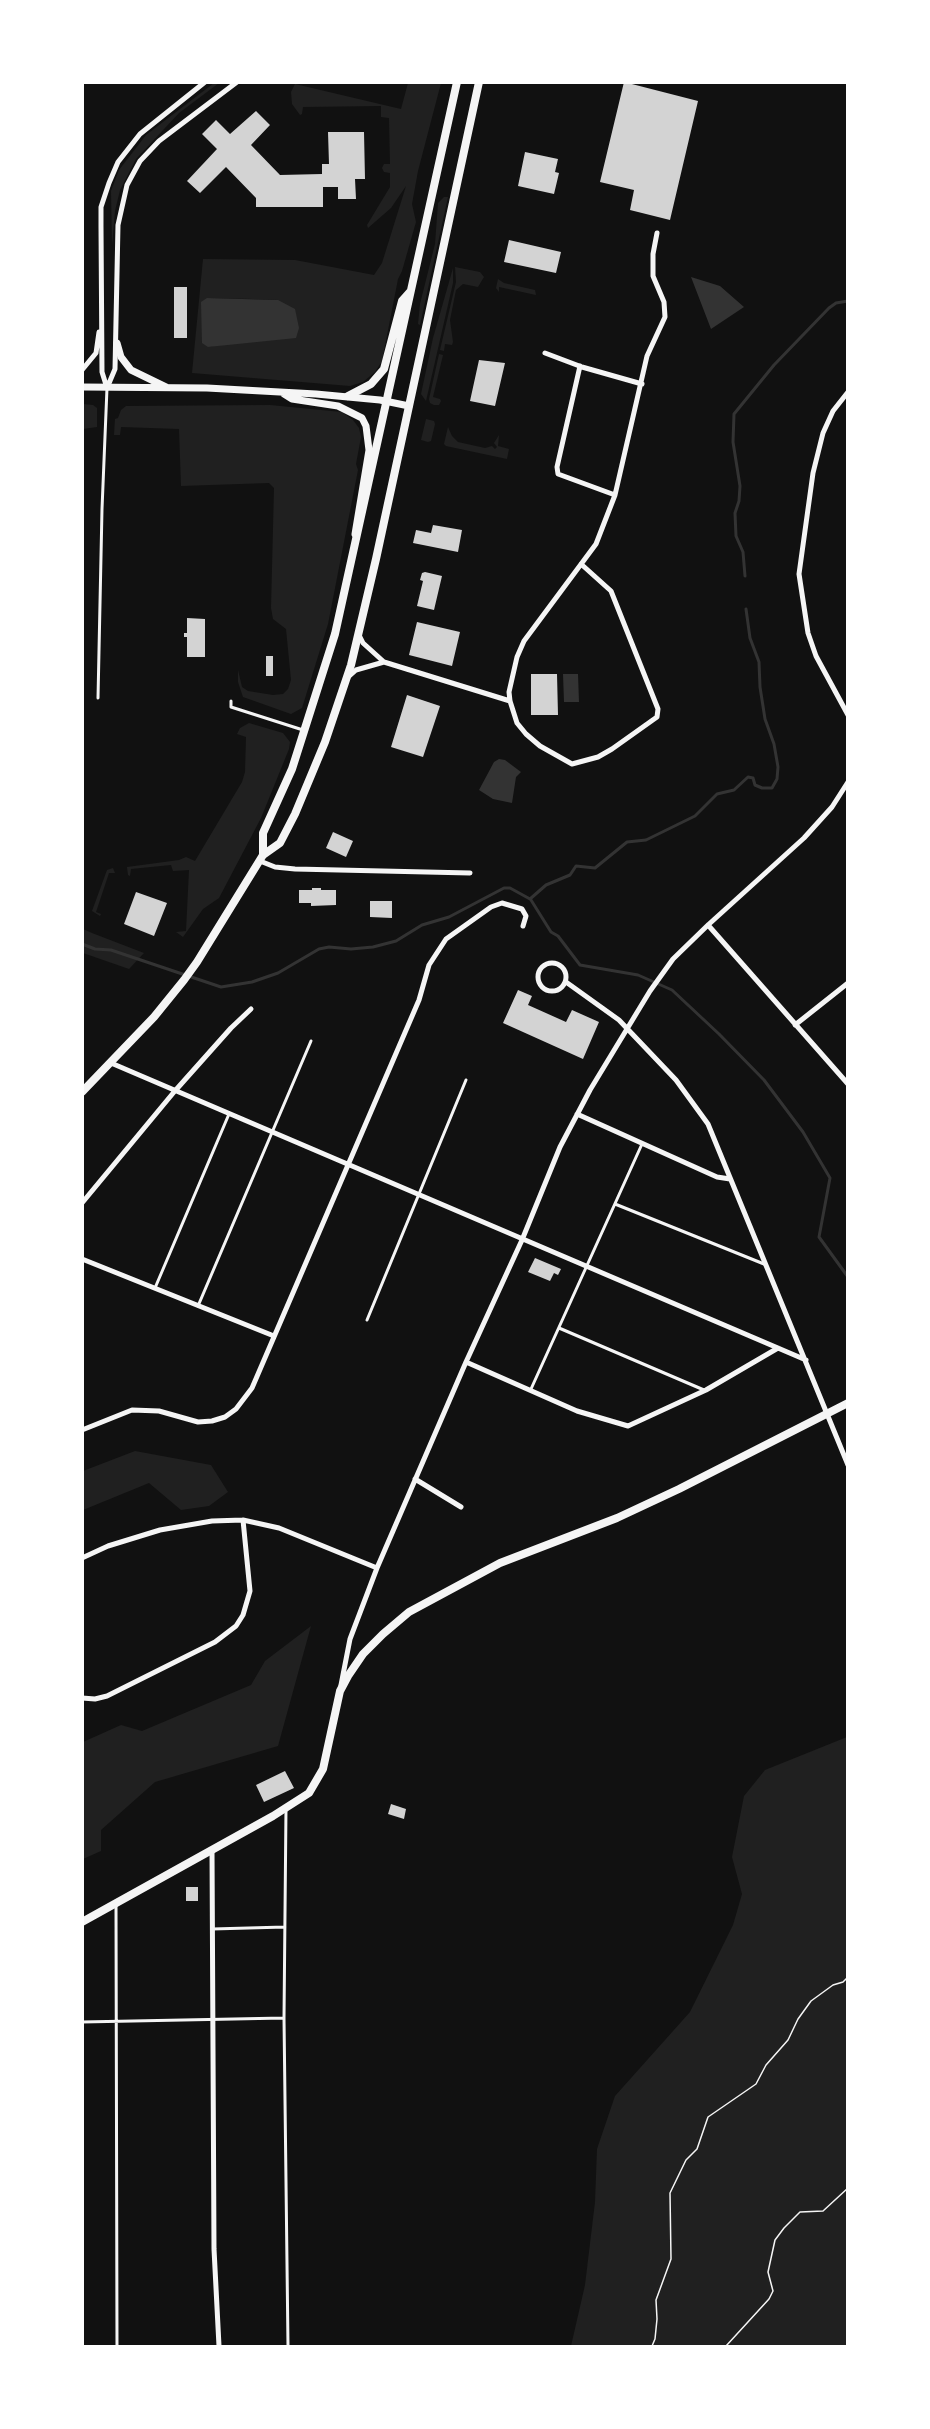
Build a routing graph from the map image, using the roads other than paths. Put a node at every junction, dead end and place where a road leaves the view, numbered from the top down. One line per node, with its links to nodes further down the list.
1 (205, 82): 7 (street)
2 (237, 82): 8 (street)
3 (457, 82): 6 (main road)
4 (479, 82): 20 (main road)
5 (657, 233): 12 (street)
6 (411, 291): 18 (main road); 19 (main road)
7 (102, 321): 11 (street); 14 (street)
8 (117, 343): 14 (street); 15 (street)
9 (545, 353): 10 (street)
10 (580, 366): 12 (street); 21 (street)
11 (82, 370)
12 (642, 384): 21 (street)
13 (82, 387): 14 (street)
14 (107, 388): 15 (street); 27 (lane)
15 (168, 388): 16 (street)
16 (282, 392): 18 (street); 22 (street)
17 (848, 392): 30 (street)
18 (348, 396): 19 (street)
19 (387, 401): 20 (street); 22 (main road)
20 (409, 406): 24 (main road)
21 (615, 495): 23 (street)
22 (354, 549): 31 (main road)
23 (581, 564): 29 (street); 29 (street)
24 (358, 634): 25 (street); 26 (main road)
25 (384, 662): 26 (street); 29 (street)
26 (347, 678): 33 (main road)
27 (98, 698)
28 (231, 701): 31 (lane)
29 (510, 701)
30 (848, 715)
31 (304, 730): 33 (main road)
32 (848, 782): 35 (street)
33 (261, 858): 34 (street); 43 (main road)
34 (470, 873)
35 (708, 925): 40 (street); 41 (street)
36 (523, 926): 52 (street)
37 (566, 982): 37 (street); 41 (street)
38 (848, 983): 40 (street)
39 (251, 1009): 47 (street)
40 (795, 1025): 45 (street)
41 (628, 1029): 49 (street); 53 (street)
42 (311, 1041): 50 (lane)
43 (111, 1064): 46 (main road); 47 (street)
44 (466, 1080): 54 (lane)
45 (848, 1084)
46 (82, 1092)
47 (174, 1092): 48 (street); 55 (street)
48 (229, 1114): 50 (street); 61 (lane)
49 (578, 1114): 51 (street); 57 (street)
50 (272, 1133): 52 (street); 62 (lane)
51 (642, 1143): 53 (street); 56 (lane)
52 (348, 1166): 54 (street); 65 (street)
53 (730, 1179): 59 (street)
54 (418, 1196): 57 (street); 63 (lane)
55 (82, 1203)
56 (615, 1204): 59 (lane); 60 (lane)
57 (522, 1240): 60 (street); 68 (street)
58 (82, 1259): 61 (street)
59 (766, 1264): 67 (street)
60 (587, 1266): 64 (lane); 66 (street)
61 (154, 1288): 62 (street)
62 (198, 1306): 65 (street)
63 (367, 1320)
64 (559, 1328): 69 (lane); 70 (lane)
65 (274, 1336): 73 (street)
66 (778, 1348): 67 (street); 69 (street)
67 (806, 1360): 72 (street)
68 (466, 1362): 70 (street); 75 (street)
69 (706, 1390): 70 (street)
70 (531, 1391)
71 (848, 1403): 72 (main road)
72 (827, 1413): 74 (street); 80 (main road)
73 (82, 1430)
74 (848, 1465)
75 (415, 1479): 76 (street); 79 (street)
76 (460, 1507)
77 (243, 1520): 78 (street); 79 (street); 81 (street)
78 (82, 1557)
79 (377, 1568): 80 (street)
80 (340, 1692): 82 (main road)
81 (82, 1698)
82 (286, 1808): 83 (main road); 86 (lane)
83 (212, 1850): 84 (main road); 87 (street)
84 (116, 1904): 85 (main road); 90 (lane)
85 (82, 1922)
86 (285, 1927): 87 (lane); 88 (lane)
87 (212, 1929): 89 (street)
88 (284, 2018): 89 (lane); 94 (lane)
89 (213, 2019): 90 (lane); 93 (street)
90 (117, 2021): 91 (lane); 92 (lane)
91 (82, 2022)
92 (117, 2346)
93 (219, 2346)
94 (288, 2346)

